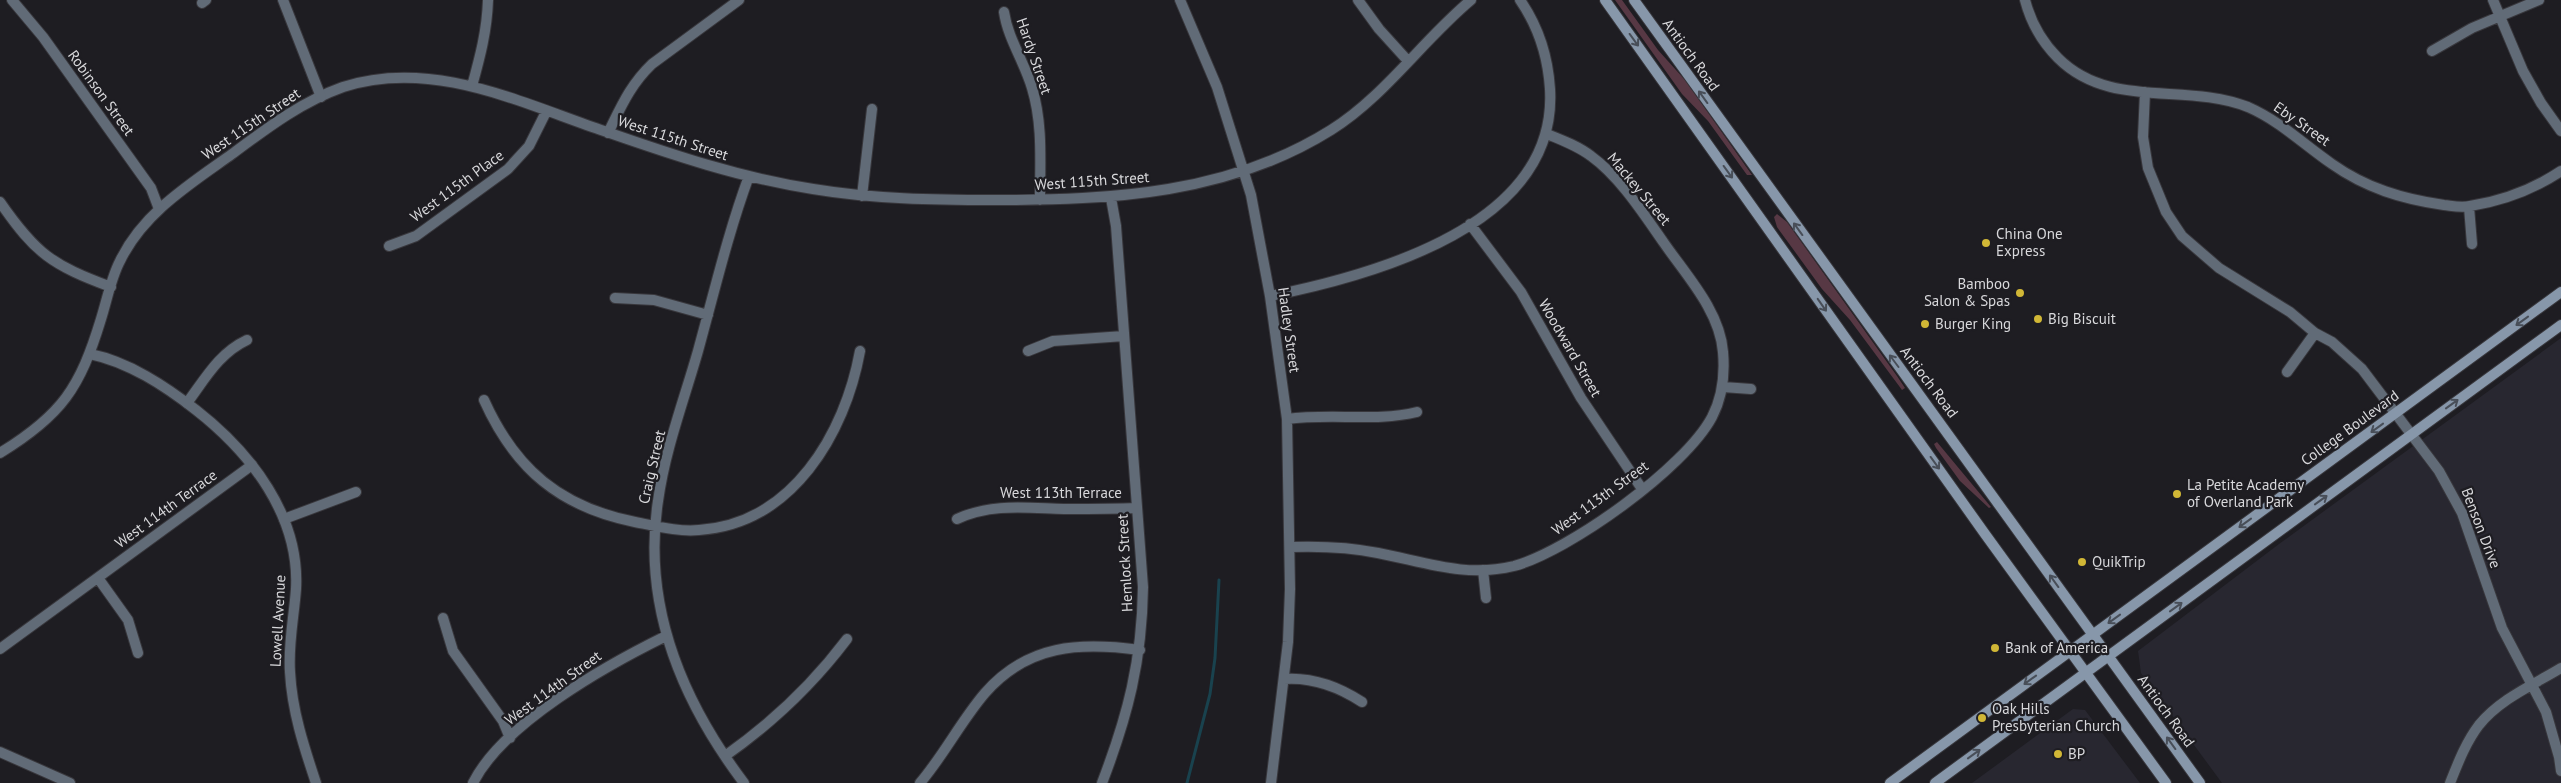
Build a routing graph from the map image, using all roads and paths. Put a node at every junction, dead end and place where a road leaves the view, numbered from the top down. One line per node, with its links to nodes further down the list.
1 (12, 0): 34 (street, Robinson Street)
2 (282, 0): 20 (street)
3 (488, 0): 18 (street)
4 (739, 0): 24 (street)
5 (1180, 0): 26 (street, Hadley Street)
6 (1358, 0): 17 (street)
7 (1471, 0): 17 (street, West 115th Street)
8 (1520, 0): 25 (street)
9 (1605, 0): 77 (main road, one-way to 77)
10 (1634, 0): 72 (main road, Antioch Road, one-way to 10)
11 (2025, 0): 19 (street, Eby Street)
12 (2493, 0): 15 (street)
13 (2539, 0): 15 (street)
14 (1004, 12): 31 (street, Hardy Street)
15 (2501, 16): 16 (street); 23 (street)
16 (2432, 51)
17 (1408, 61): 26 (street, West 115th Street)
18 (472, 86): 20 (street, West 115th Street); 22 (street, West 115th Street)
19 (2145, 92): 33 (street, Eby Street); 44 (street, Benson Drive)
20 (321, 97): 34 (street, West 115th Street)
21 (872, 109): 29 (street)
22 (546, 112): 24 (street, West 115th Street); 37 (street, West 115th Place)
23 (2561, 131)
24 (608, 133): 28 (street, West 115th Street)
25 (1546, 134): 35 (street); 51 (street, Mackey Street)
26 (1244, 170): 30 (street, West 115th Street); 40 (street, Hadley Street)
27 (2561, 172): 33 (street)
28 (749, 176): 29 (street, West 115th Street); 42 (street, Craig Street)
29 (862, 196): 31 (street, West 115th Street)
30 (1111, 198): 31 (street, West 115th Street); 45 (street, Hemlock Street)
31 (1040, 200)
32 (0, 202): 38 (street)
33 (2469, 207): 36 (street)
34 (159, 209): 38 (street, West 115th Street)
35 (1470, 224): 40 (street); 61 (street, Woodward Street)
36 (2472, 244)
37 (389, 246)
38 (111, 287): 49 (street, West 115th Street)
39 (2561, 292): 56 (main road, College Boulevard, one-way to 56)
40 (1270, 296): 57 (street, Hadley Street)
41 (615, 298): 42 (street)
42 (708, 316): 66 (street, Craig Street)
43 (2561, 325): 58 (main road, one-way to 43)
44 (2315, 333): 50 (street); 56 (street, Benson Drive)
45 (1124, 336): 48 (street); 63 (street, Hemlock Street)
46 (247, 340): 54 (street)
47 (860, 351): 66 (street)
48 (1028, 351)
49 (90, 354): 54 (street, Lowell Avenue); 59 (street, West 115th Street)
50 (2287, 372)
51 (1723, 387): 52 (street); 61 (street, West 113th Street)
52 (1751, 388)
53 (484, 400): 66 (street)
54 (187, 403): 60 (street, Lowell Avenue)
55 (1417, 412): 57 (street)
56 (2397, 413): 58 (street, Benson Drive); 72 (main road, College Boulevard, one-way to 72)
57 (1287, 419): 67 (street, Hadley Street)
58 (2412, 434): 79 (main road, one-way to 58); 83 (street, Benson Drive)
59 (0, 453)
60 (252, 465): 64 (street, Lowell Avenue); 69 (street, West 114th Terrace)
61 (1642, 489): 68 (street, West 113th Street)
62 (356, 492): 64 (street)
63 (1137, 508): 65 (street, West 113th Terrace); 76 (street, Hemlock Street)
64 (284, 519): 90 (street, Lowell Avenue)
65 (957, 519)
66 (656, 526): 73 (street, Craig Street)
67 (1290, 547): 68 (street, West 113th Street); 82 (street, Hadley Street)
68 (1483, 570): 70 (street)
69 (98, 578): 75 (street, West 114th Terrace); 78 (street)
70 (1486, 598)
71 (443, 618): 85 (street)
72 (2093, 634): 77 (main road, College Boulevard); 79 (main road, Antioch Road)
73 (666, 636): 85 (street, West 114th Street); 87 (street, Craig Street)
74 (847, 639): 87 (street)
75 (0, 649)
76 (1140, 650): 93 (street); 94 (street, Hemlock Street)
77 (2070, 651): 81 (main road); 96 (main road, College Boulevard, one-way to 96)
78 (138, 653)
79 (2108, 656): 81 (main road); 99 (main road, Antioch Road, one-way to 79)
80 (2561, 668): 83 (street)
81 (2086, 673): 97 (main road, one-way to 81); 98 (main road)
82 (1284, 678): 84 (street); 95 (street, Hadley Street)
83 (2532, 684): 88 (street, Benson Drive); 100 (street)
84 (1362, 702)
85 (510, 738): 91 (street, West 114th Street)
86 (0, 752): 89 (street)
87 (725, 756): 92 (street, Craig Street)
88 (2561, 771)
89 (70, 783)
90 (316, 783)
91 (473, 783)
92 (744, 783)
93 (920, 783)
94 (1102, 783)
95 (1271, 783)
96 (1890, 783)
97 (1935, 783)
98 (2166, 783)
99 (2200, 783)
100 (2450, 783)

